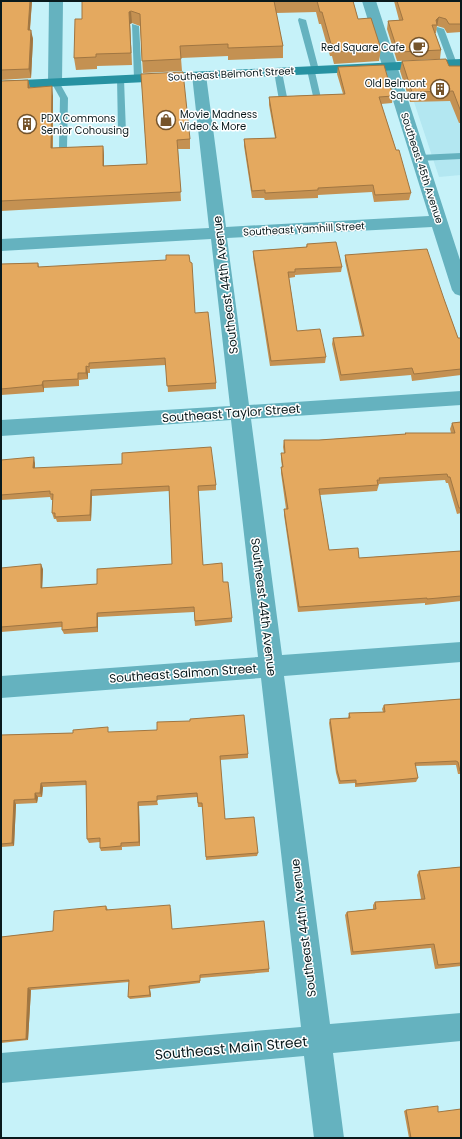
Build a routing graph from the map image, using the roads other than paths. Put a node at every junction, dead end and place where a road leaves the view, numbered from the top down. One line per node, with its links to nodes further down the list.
1 (56, 1): 13 (street)
2 (368, 1): 7 (street, Southeast 45th Avenue)
3 (302, 20): 8 (lane)
4 (135, 26): 11 (lane)
5 (440, 30): 6 (lane)
6 (457, 63): 7 (street, Southeast Belmont Street)
7 (390, 66): 8 (street, Southeast Belmont Street); 18 (street, Southeast 45th Avenue)
8 (313, 70): 9 (street, Southeast Belmont Street); 9 (lane)
9 (278, 72): 10 (street, Southeast Belmont Street)
10 (199, 75): 11 (street, Southeast Belmont Street); 20 (street, Southeast 44th Avenue)
11 (138, 78): 12 (street, Southeast Belmont Street)
12 (120, 79): 13 (street, Southeast Belmont Street); 15 (lane)
13 (55, 82): 14 (street, Southeast Belmont Street); 16 (lane)
14 (1, 85)
15 (122, 133)
16 (63, 148)
17 (461, 156): 18 (lane)
18 (419, 158): 19 (street, Southeast 45th Avenue)
19 (438, 221): 20 (street, Southeast Yamhill Street); 22 (street, Southeast 45th Avenue)
20 (219, 233): 21 (street, Southeast Yamhill Street); 24 (street, Southeast 44th Avenue)
21 (1, 245)
22 (461, 290)
23 (461, 398): 24 (street, Southeast Taylor Street)
24 (240, 413): 25 (street, Southeast Taylor Street); 27 (street, Southeast 44th Avenue)
25 (1, 428)
26 (461, 652): 27 (street, Southeast Salmon Street)
27 (272, 667): 28 (street, Southeast Salmon Street); 30 (street, Southeast 44th Avenue)
28 (1, 687)
29 (461, 1027): 30 (street, Southeast Main Street)
30 (317, 1040): 31 (street, Southeast Main Street); 32 (street, Southeast 44th Avenue)
31 (1, 1068)
32 (329, 1138)

